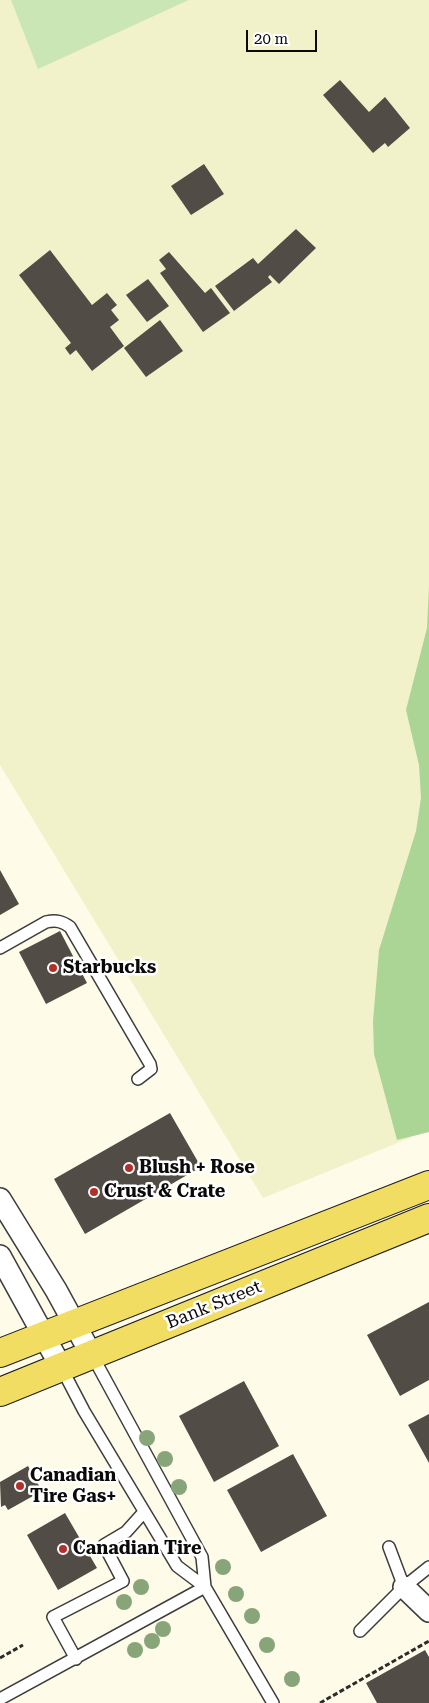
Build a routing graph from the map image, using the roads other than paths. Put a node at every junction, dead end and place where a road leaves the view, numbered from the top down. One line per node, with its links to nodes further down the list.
1 (0, 948): 2 (lane)
2 (138, 1080)
3 (429, 1184): 7 (main road, Bank Street)
4 (0, 1199): 7 (street)
5 (429, 1218): 10 (main road, Bank Street)
6 (0, 1256): 8 (street)
7 (75, 1322): 8 (main road, Bank Street); 10 (street)
8 (43, 1335): 9 (main road, Bank Street); 11 (street)
9 (0, 1352)
10 (91, 1354): 11 (main road, Bank Street); 16 (lane)
11 (61, 1367): 12 (main road, Bank Street); 13 (lane)
12 (0, 1392)
13 (144, 1512): 16 (lane); 20 (lane)
14 (389, 1547): 17 (lane)
15 (429, 1567): 17 (lane)
16 (204, 1587): 20 (lane); 22 (lane)
17 (404, 1587): 18 (street); 19 (lane)
18 (429, 1611)
19 (360, 1631)
20 (76, 1659): 21 (lane)
21 (0, 1699)
22 (273, 1703)

